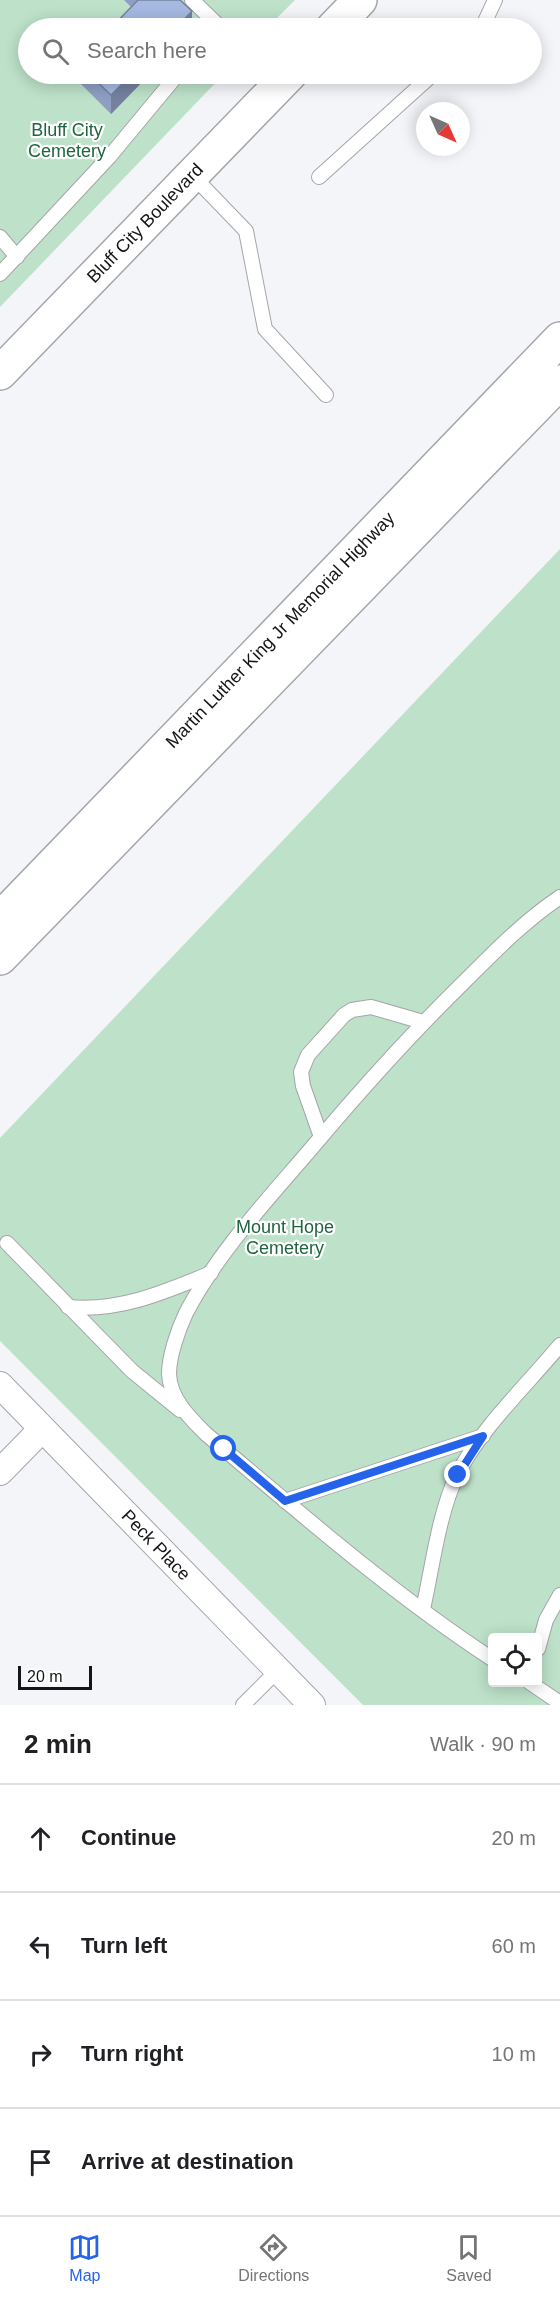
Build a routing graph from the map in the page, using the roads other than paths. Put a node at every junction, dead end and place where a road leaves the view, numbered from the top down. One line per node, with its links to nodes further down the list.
1 (192, 0): 4 (lane)
2 (360, 0): 5 (main road)
3 (495, 0): 6 (lane)
4 (211, 18)
5 (343, 18)
6 (487, 18)
7 (170, 84): 13 (lane)
8 (278, 84): 10 (main road, Bluff City Boulevard)
9 (422, 84): 11 (lane)
10 (192, 175): 16 (main road, Bluff City Boulevard); 18 (lane)
11 (319, 177)
12 (0, 237): 13 (lane)
13 (17, 257): 14 (lane)
14 (0, 274)
15 (560, 339): 20 (main road, Martin Luther King Jr Memorial Highway)
16 (0, 373)
17 (560, 382): 21 (main road, Martin Luther King Jr Memorial Highway)
18 (326, 395)
19 (560, 897): 22 (lane)
20 (0, 919)
21 (0, 958)
22 (423, 1022): 23 (lane); 23 (lane)
23 (321, 1137): 25 (lane)
24 (7, 1243): 26 (lane)
25 (212, 1273): 26 (lane); 29 (lane)
26 (68, 1307): 29 (lane)
27 (560, 1345): 31 (lane)
28 (0, 1385): 30 (street, Peck Place)
29 (186, 1415): 33 (lane)
30 (42, 1429): 32 (street); 38 (street, Peck Place)
31 (483, 1436): 33 (lane); 35 (lane)
32 (0, 1472)
33 (285, 1501): 35 (lane)
34 (560, 1594): 36 (lane)
35 (423, 1609): 37 (lane)
36 (542, 1633)
37 (488, 1656)
38 (278, 1670): 41 (lane); 42 (street, Peck Place)
39 (537, 1687): 40 (lane)
40 (560, 1703)
41 (243, 1705)
42 (312, 1705)

